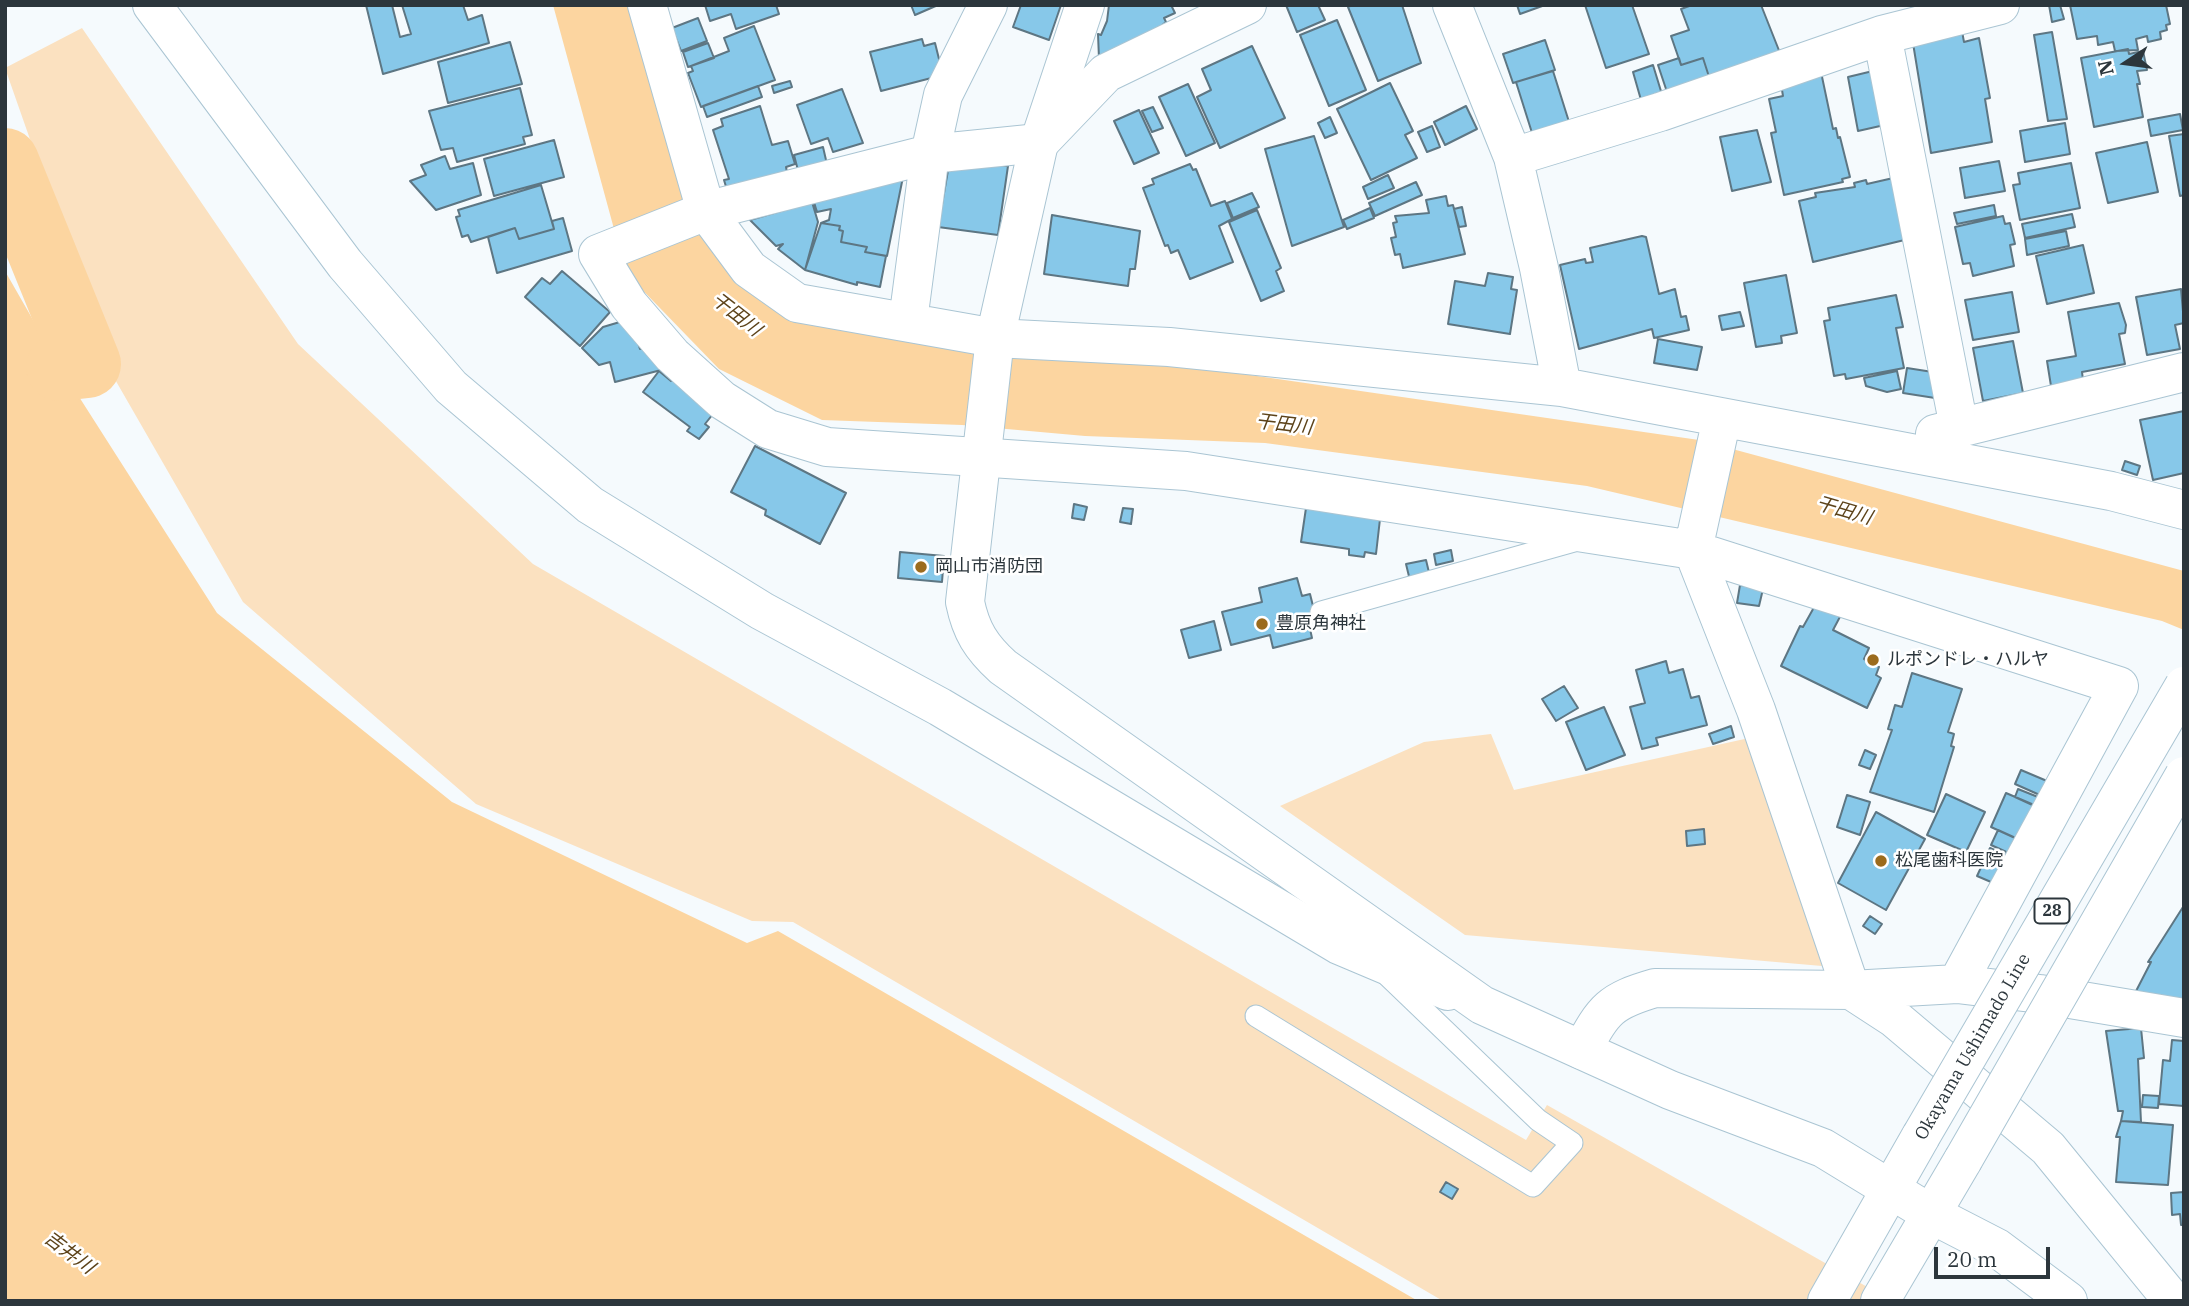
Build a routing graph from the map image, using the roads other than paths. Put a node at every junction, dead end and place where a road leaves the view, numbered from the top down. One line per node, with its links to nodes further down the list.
1 (152, 5): 27 (street)
2 (647, 5): 12 (street)
3 (988, 5): 10 (street)
4 (1085, 5): 9 (street)
5 (1247, 5): 9 (street)
6 (1452, 5): 11 (street)
7 (2000, 5): 8 (street)
8 (1882, 35): 11 (street); 18 (street)
9 (1039, 143): 10 (street); 14 (street)
10 (930, 154): 12 (street); 13 (street)
11 (1513, 157): 16 (street)
12 (699, 214): 13 (street); 19 (street)
13 (908, 321): 14 (street)
14 (994, 347): 16 (street); 19 (street)
15 (2184, 372): 18 (street)
16 (1562, 387): 17 (street)
17 (1720, 424): 20 (street); 23 (street)
18 (1959, 427): 20 (street)
19 (983, 442): 22 (street); 30 (street)
20 (1886, 448): 21 (street)
21 (2184, 510)
22 (1597, 534): 23 (street); 24 (lane)
23 (1694, 542): 28 (street); 29 (street)
24 (1321, 612)
25 (2184, 686): 34 (street, Okayama Ushimado Line / 28, bridge)
26 (2184, 776): 35 (street, 28, bridge)
27 (1368, 958): 30 (street); 31 (lane)
28 (1956, 984): 29 (street); 32 (street)
29 (1851, 990): 33 (street); 39 (street)
30 (1482, 1005): 33 (street)
31 (1255, 1016)
32 (2184, 1018)
33 (1582, 1050): 34 (street)
34 (1891, 1190): 35 (street); 37 (street, Okayama Ushimado Line / 28)
35 (1931, 1214): 36 (street, 28); 38 (street)
36 (1888, 1287)
37 (1828, 1301)
38 (2068, 1301)
39 (2173, 1301)

